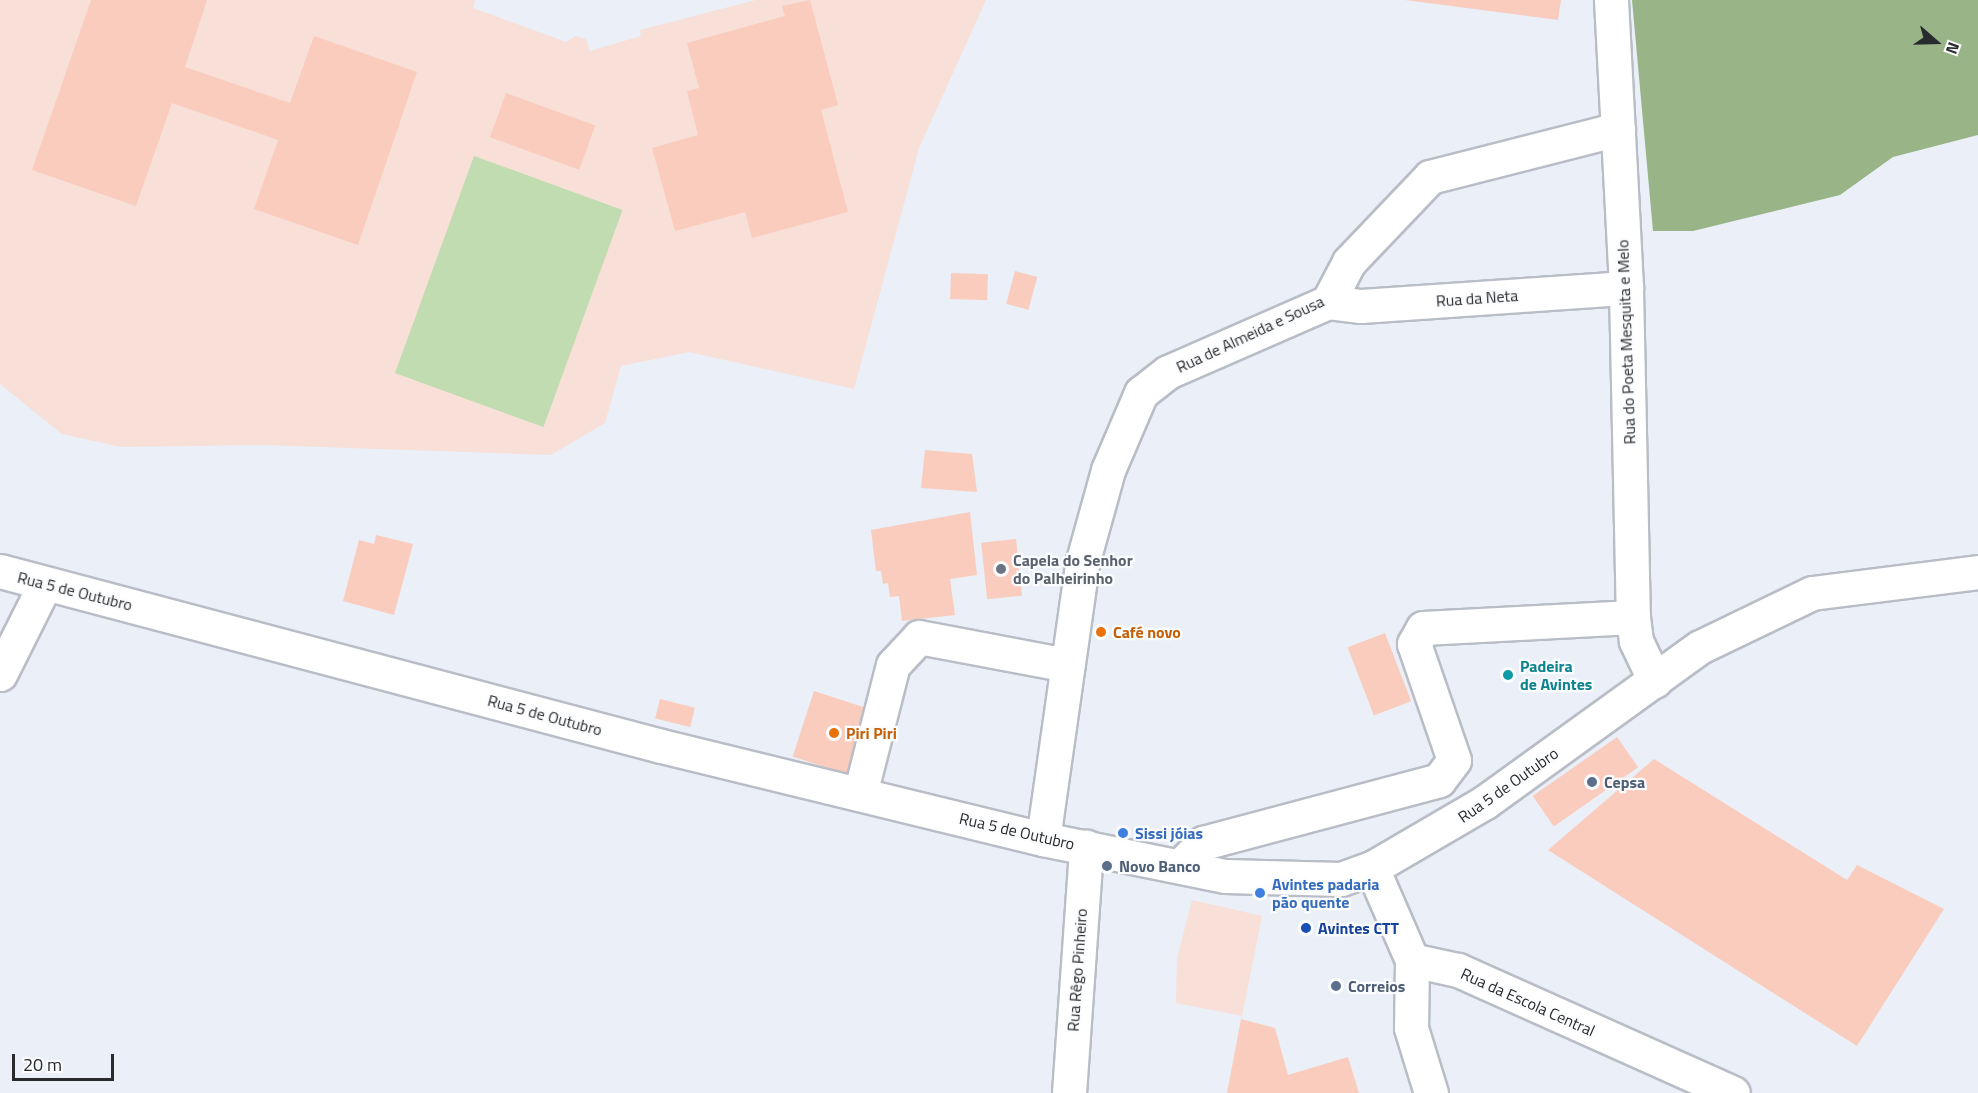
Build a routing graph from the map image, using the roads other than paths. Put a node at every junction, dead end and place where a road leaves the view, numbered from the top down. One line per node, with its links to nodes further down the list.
1 (1611, 0): 2 (street, Rua do Poeta Mesquita e Melo)
2 (1618, 129): 3 (street, Rua do Poeta Mesquita e Melo); 4 (street, Rua de Almeida e Sousa)
3 (1626, 288): 4 (street, Rua da Neta); 8 (street, Rua do Poeta Mesquita e Melo)
4 (1328, 302): 9 (street, Rua de Almeida e Sousa)
5 (0, 571): 7 (street, Rua 5 de Outubro)
6 (1978, 572): 11 (street, Rua 5 de Outubro)
7 (45, 584): 10 (street); 12 (street, Rua 5 de Outubro)
8 (1633, 618): 11 (street, Rua do Poeta Mesquita e Melo); 15 (street)
9 (1067, 665): 12 (street); 13 (street, Rua de Almeida e Sousa)
10 (0, 674)
11 (1655, 681): 16 (street, Rua 5 de Outubro)
12 (860, 794): 13 (street, Rua 5 de Outubro)
13 (1043, 839): 14 (street, Rua 5 de Outubro)
14 (1086, 847): 15 (street, Rua 5 de Outubro); 18 (street, Rua Rêgo Pinheiro)
15 (1180, 866): 16 (street, Rua 5 de Outubro)
16 (1372, 868): 17 (street)
17 (1412, 960): 19 (street); 20 (street, Rua da Escola Central)
18 (1069, 1093)
19 (1431, 1093)
20 (1734, 1093)

